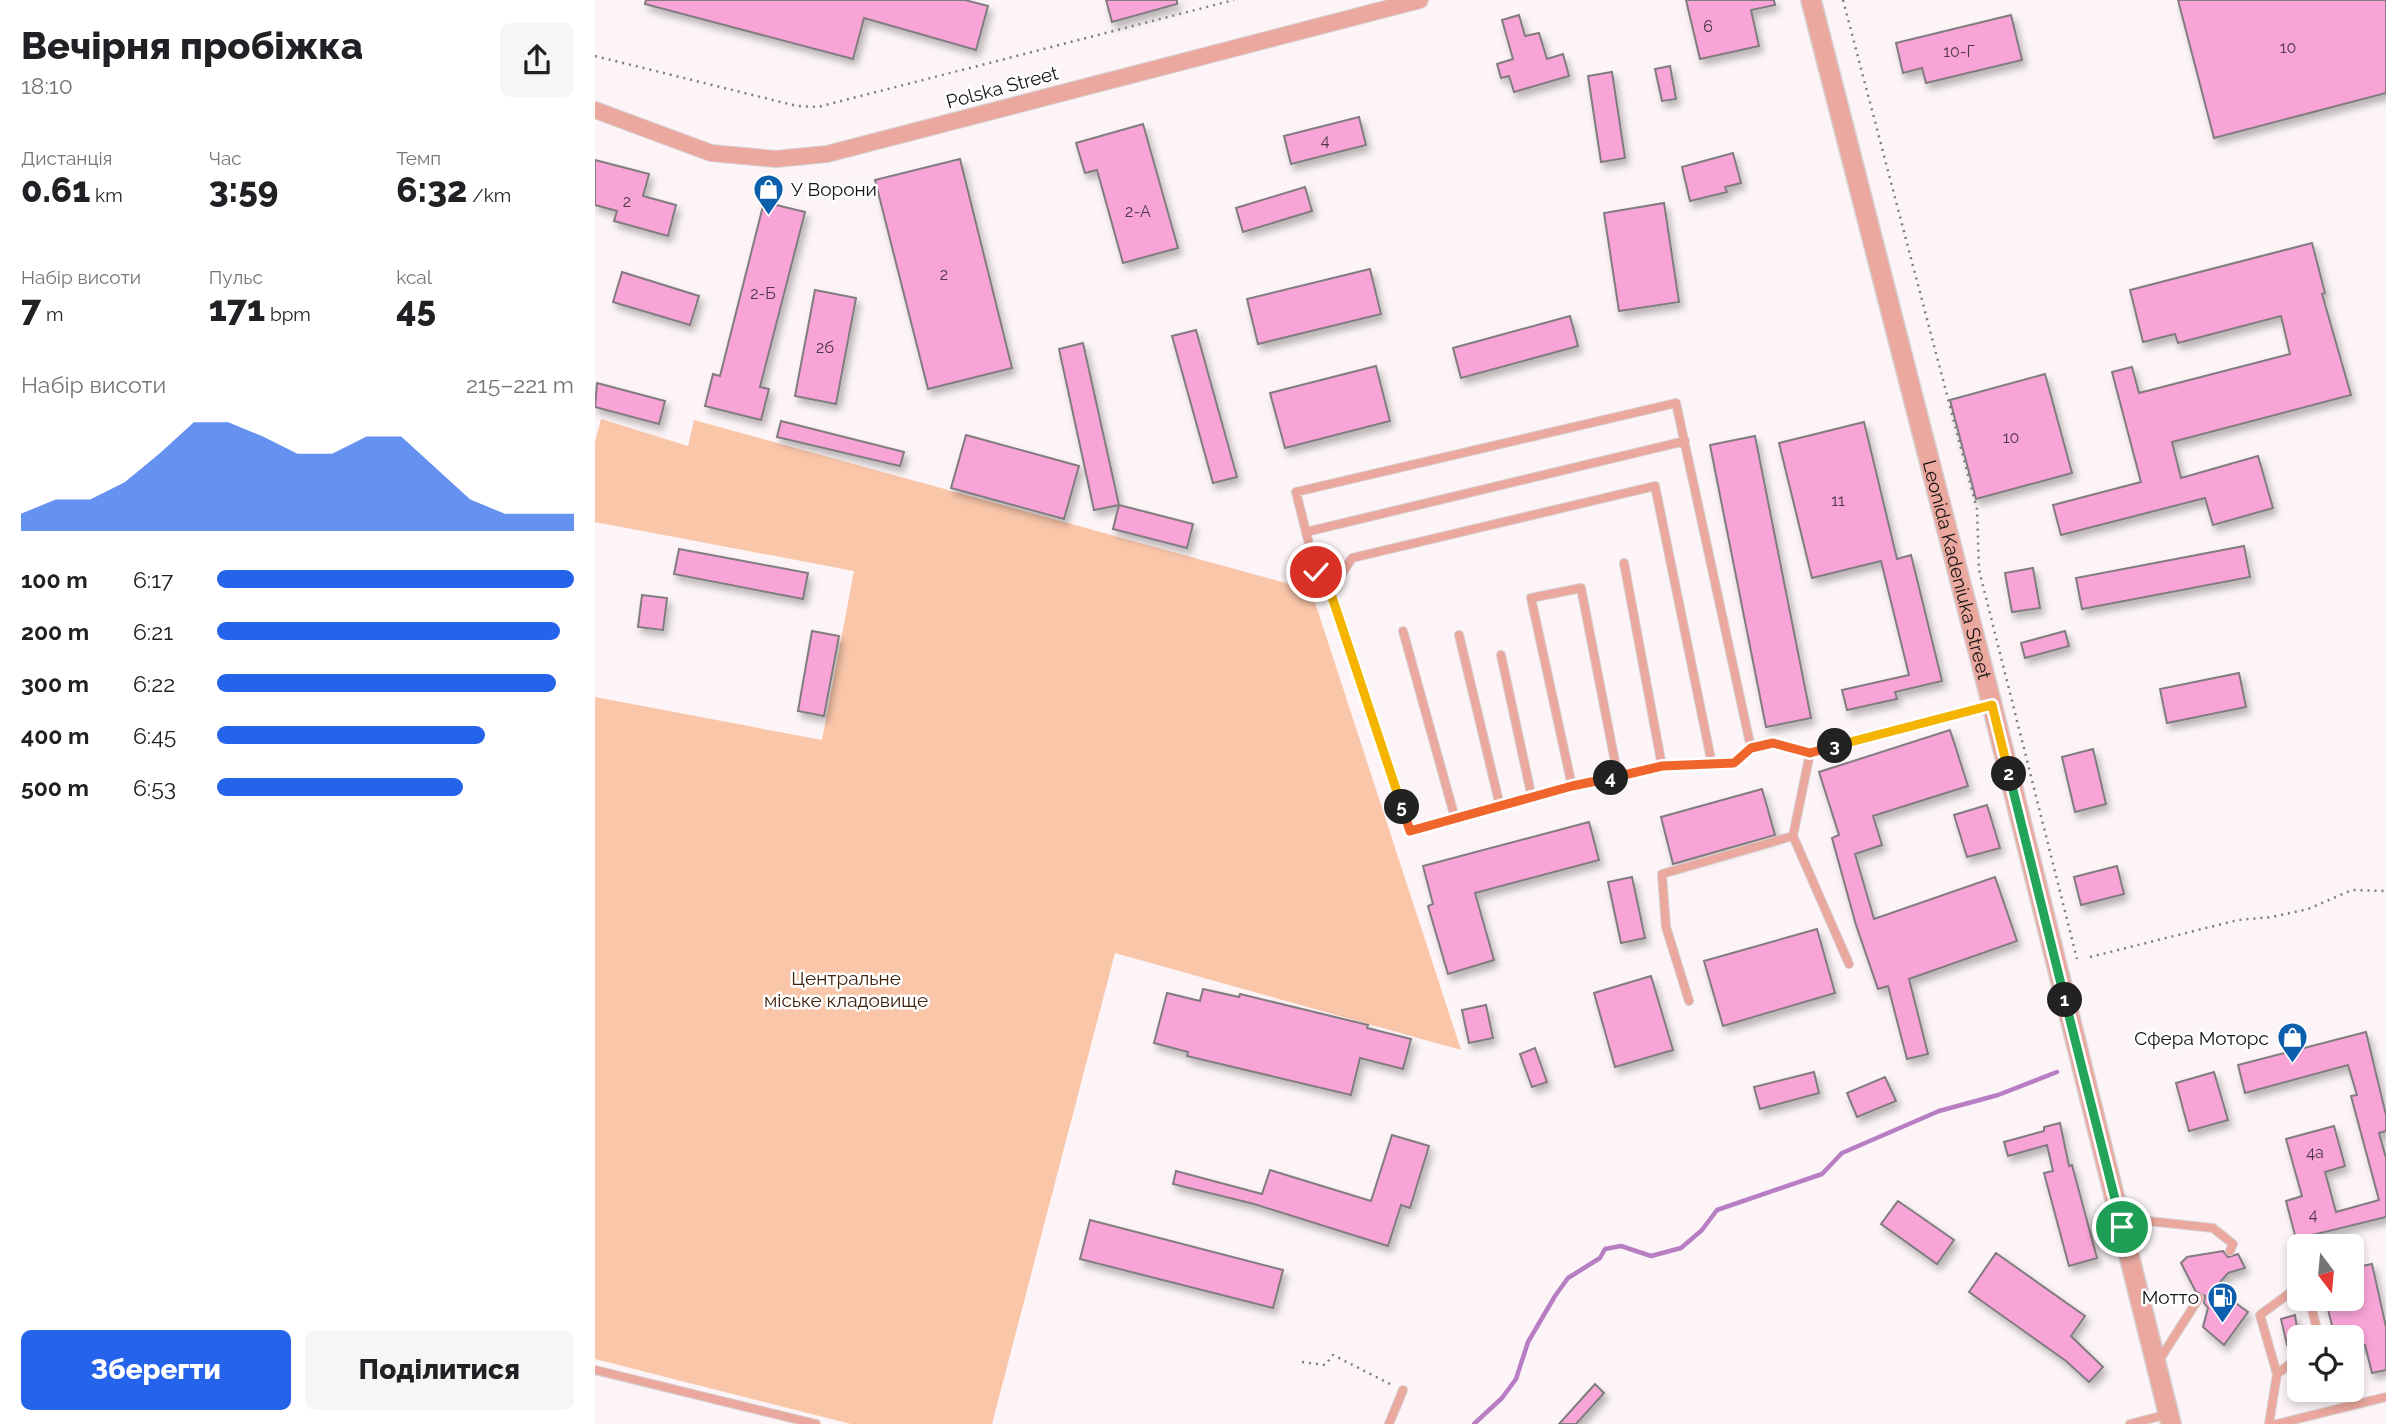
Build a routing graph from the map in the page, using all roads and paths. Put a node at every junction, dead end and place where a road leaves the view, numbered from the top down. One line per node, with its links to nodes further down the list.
1 (1234, 0): 5 (path)
2 (1420, 0): 6 (street, Polska Street)
3 (1811, 0): 14 (street, Leonida Kadeniuka Street)
4 (1843, 0): 27 (path)
5 (595, 57)
6 (595, 110)
7 (1685, 441): 8 (lane); 8 (lane); 15 (lane)
8 (1306, 532): 10 (lane)
9 (1624, 563): 18 (lane)
10 (1327, 582): 17 (lane); 23 (lane)
11 (1403, 631): 23 (lane)
12 (1459, 635): 22 (lane)
13 (1501, 655): 21 (lane)
14 (1992, 705): 16 (lane); 30 (street, Leonida Kadeniuka Street)
15 (1751, 748): 16 (lane); 17 (lane)
16 (1810, 753): 24 (lane)
17 (1711, 764): 18 (lane)
18 (1662, 766): 19 (lane)
19 (1618, 777): 20 (lane); 20 (lane)
20 (1572, 786): 21 (lane)
21 (1532, 798): 22 (lane)
22 (1500, 806): 23 (lane)
23 (1455, 818)
24 (1793, 836): 28 (lane); 29 (lane)
25 (2386, 891): 26 (path)
26 (2090, 957)
27 (2077, 959)
28 (1849, 964)
29 (1689, 1001)
30 (2120, 1217): 31 (lane); 35 (street, Leonida Kadeniuka Street)
31 (2230, 1251)
32 (2287, 1295): 38 (lane)
33 (2199, 1298): 35 (lane)
34 (1302, 1362): 39 (path)
35 (2156, 1364): 41 (street, Leonida Kadeniuka Street)
36 (2287, 1366): 38 (lane)
37 (595, 1370): 42 (lane)
38 (2277, 1374): 45 (lane)
39 (1403, 1390): 43 (lane)
40 (2386, 1397): 46 (lane)
41 (2170, 1419): 44 (lane)
42 (816, 1424)
43 (1389, 1424)
44 (2130, 1424)
45 (2269, 1424)
46 (2277, 1424)

